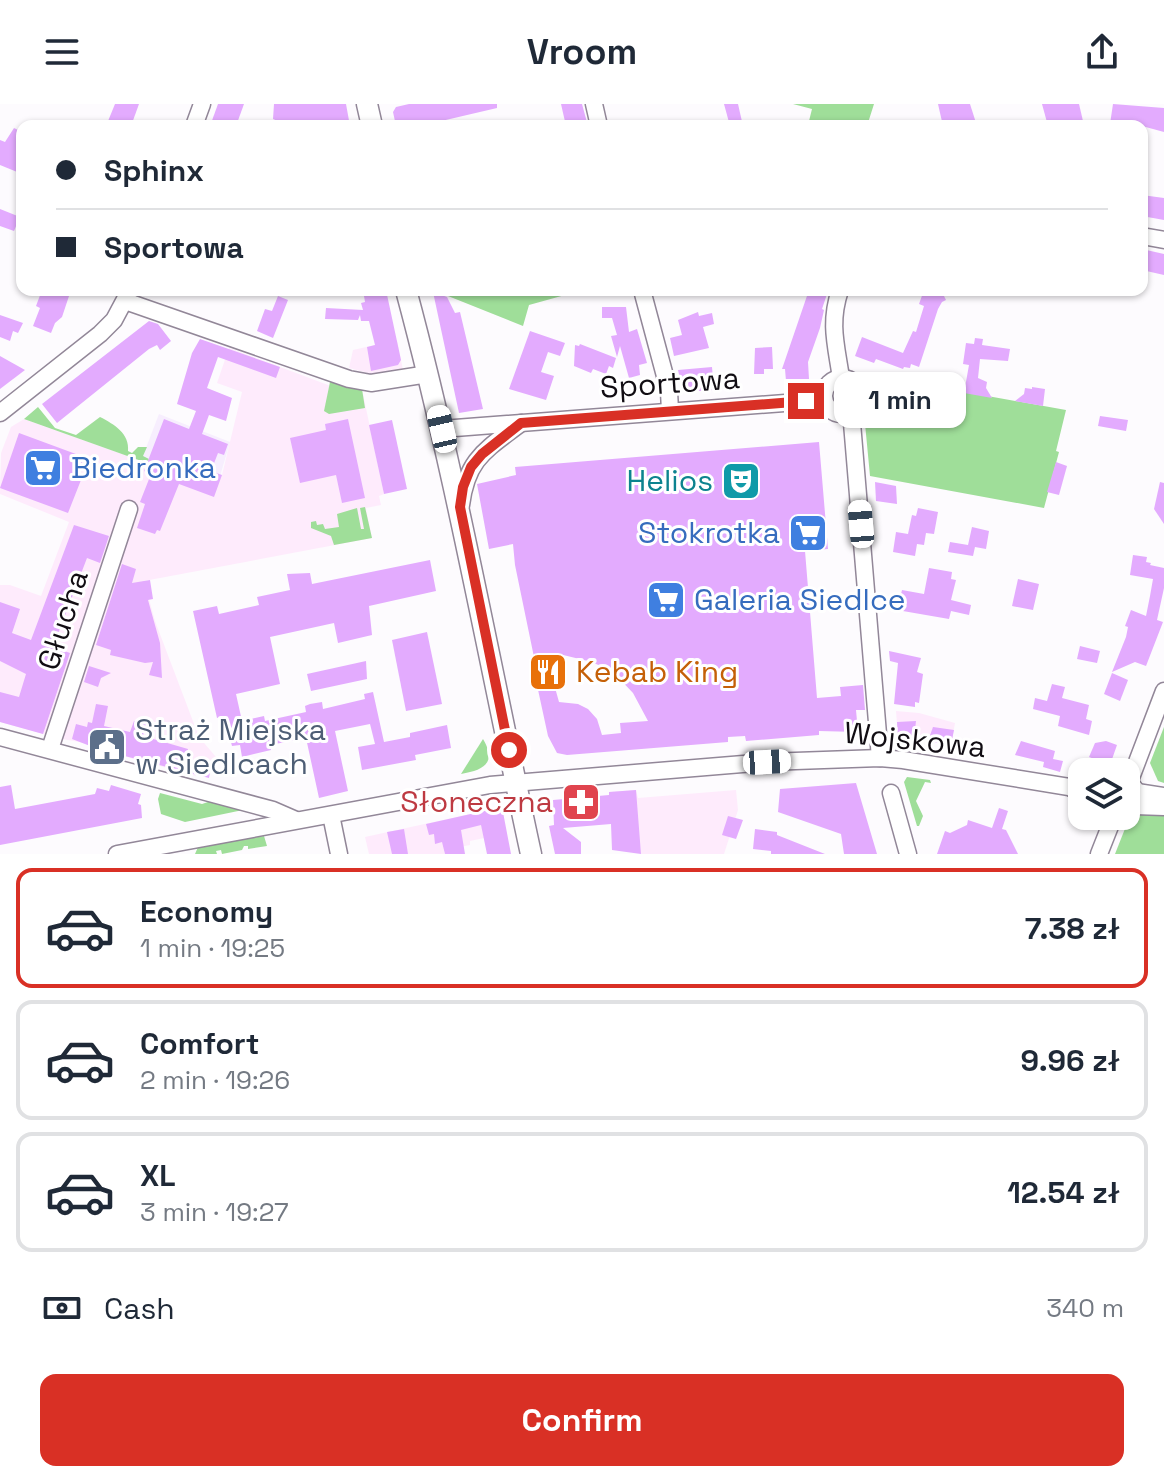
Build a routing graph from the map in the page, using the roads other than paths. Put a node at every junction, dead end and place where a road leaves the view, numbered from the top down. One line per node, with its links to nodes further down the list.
1 (128, 296): 5 (street); 10 (street)
2 (408, 296): 5 (main road)
3 (644, 296): 8 (street)
4 (838, 296): 6 (street)
5 (428, 374): 12 (main road)
6 (841, 378): 7 (street); 9 (street)
7 (824, 400): 8 (street, Sportowa); 9 (street)
8 (670, 411): 11 (street, Sportowa)
9 (851, 411): 18 (street)
10 (0, 413)
11 (521, 423): 12 (street, Sportowa); 13 (street)
12 (442, 429): 13 (main road)
13 (460, 507): 20 (main road)
14 (129, 509): 17 (street, Głucha)
15 (1164, 691): 19 (street)
16 (0, 737): 17 (street)
17 (50, 749): 28 (street)
18 (880, 758): 20 (street, Wojskowa); 21 (street, Wojskowa)
19 (1140, 767)
20 (516, 784): 27 (street, Wojskowa); 32 (main road)
21 (1068, 786)
22 (891, 793): 33 (street)
23 (1140, 795): 24 (street)
24 (1164, 796)
25 (1140, 798): 26 (street)
26 (1164, 807)
27 (331, 815): 28 (street, Wojskowa); 31 (street)
28 (298, 820): 30 (street, Wojskowa)
29 (1108, 830): 34 (street)
30 (117, 854)
31 (339, 854)
32 (531, 854)
33 (908, 854)
34 (1099, 854)

